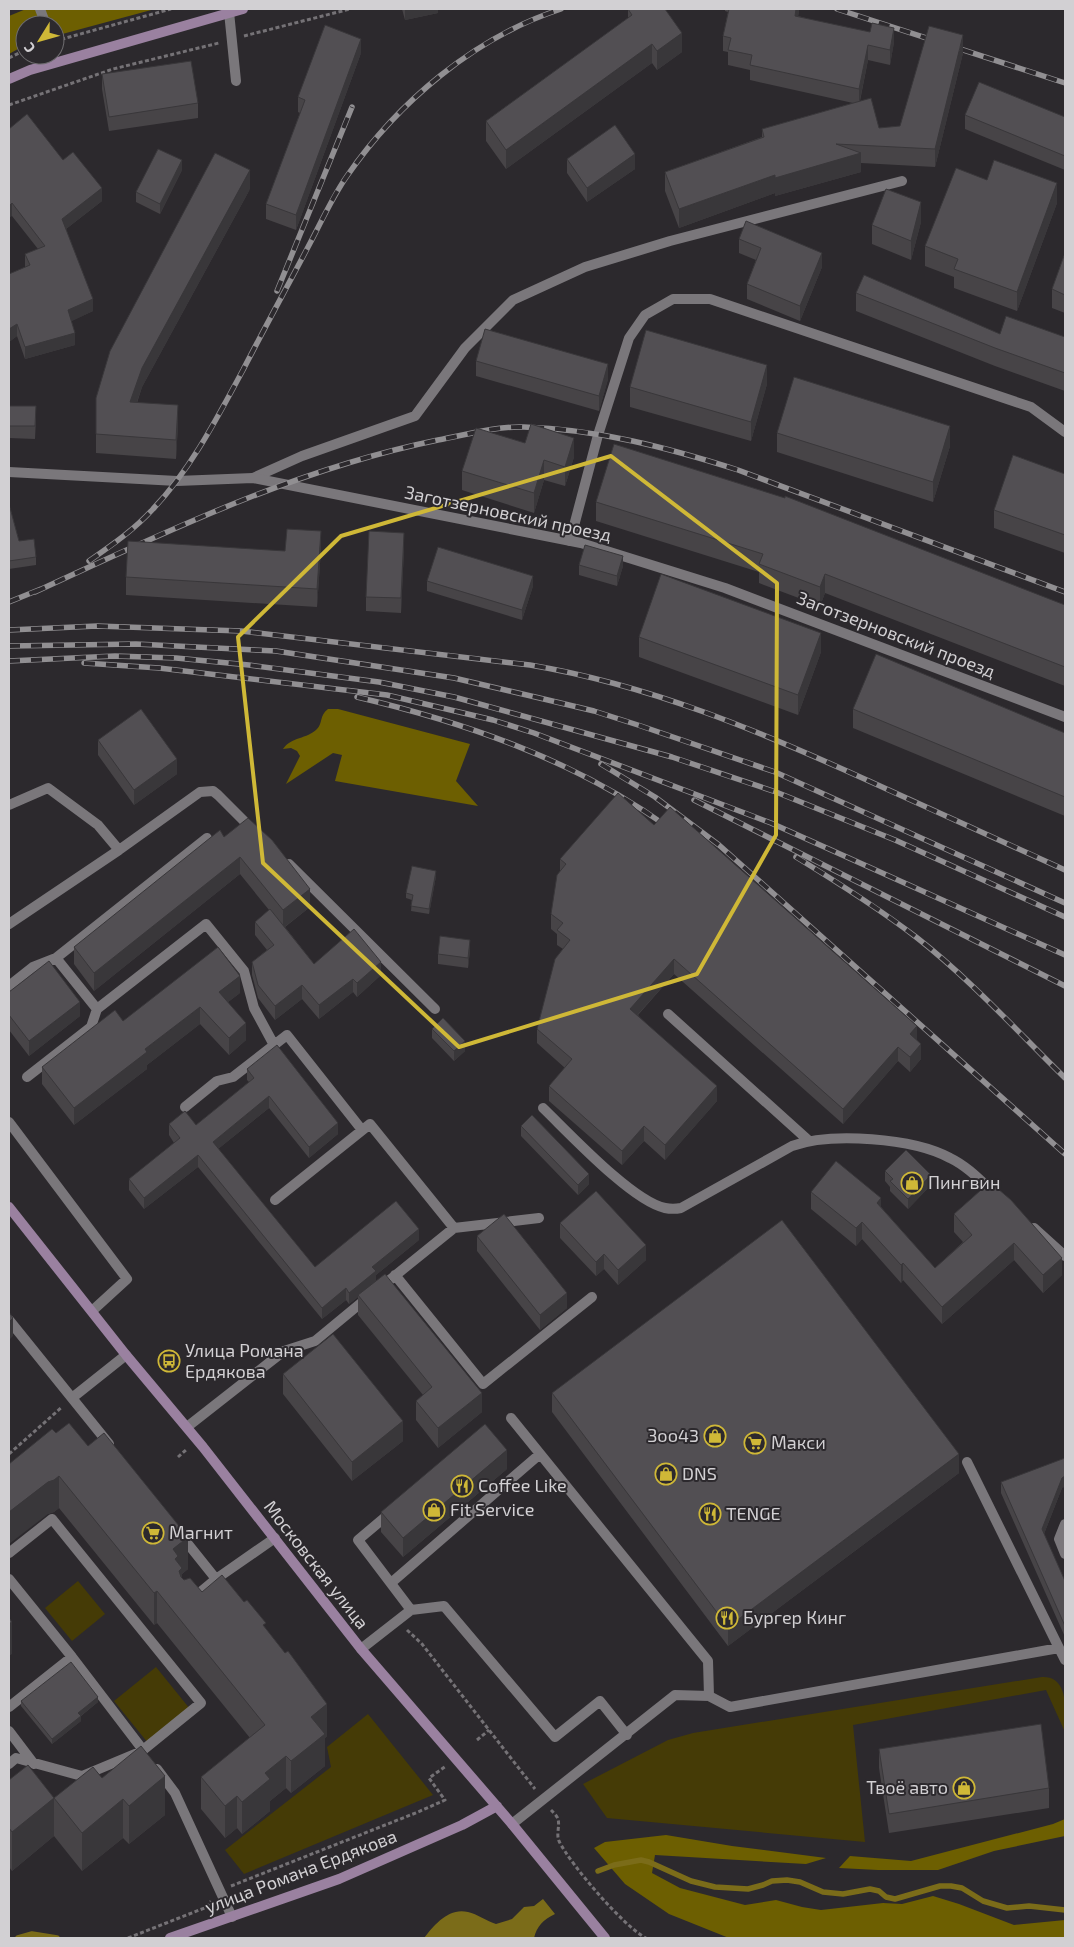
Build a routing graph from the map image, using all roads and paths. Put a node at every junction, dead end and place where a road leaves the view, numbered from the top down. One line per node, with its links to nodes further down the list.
1 (171, 9): 5 (path)
2 (243, 9): 4 (main road)
3 (350, 9): 6 (path)
4 (230, 12): 6 (street); 7 (main road)
5 (65, 38)
6 (232, 39): 10 (street); 11 (path)
7 (65, 56)
8 (41, 65): 9 (main road)
9 (9, 79)
10 (236, 81)
11 (9, 104)
12 (902, 181): 15 (street)
13 (1065, 432): 16 (street)
14 (9, 472): 15 (street, Заготзерновский проезд)
15 (253, 478): 16 (street, Заготзерновский проезд)
16 (570, 541): 17 (street, Заготзерновский проезд)
17 (1065, 716)
18 (9, 805): 21 (street)
19 (260, 836): 21 (street)
20 (207, 838): 24 (street)
21 (119, 850): 23 (street)
22 (281, 857): 27 (street)
23 (9, 924)
24 (56, 958): 25 (street); 26 (street)
25 (9, 986)
26 (96, 1009): 29 (street); 30 (street)
27 (436, 1009)
28 (668, 1014): 35 (street)
29 (274, 1045): 31 (street); 34 (street)
30 (27, 1077)
31 (185, 1106)
32 (543, 1108): 35 (street)
33 (9, 1122): 45 (street)
34 (362, 1130): 36 (street); 41 (street)
35 (808, 1140): 37 (street)
36 (275, 1200)
37 (1006, 1203)
38 (9, 1207): 45 (main road, Московская улица)
39 (539, 1218): 41 (street)
40 (1028, 1223): 42 (street)
41 (454, 1228): 43 (street)
42 (1065, 1256)
43 (395, 1275): 44 (street); 50 (street)
44 (592, 1297)
45 (92, 1311): 47 (main road, Московская улица)
46 (9, 1320): 48 (street)
47 (126, 1355): 48 (street); 50 (main road, Московская улица)
48 (72, 1398): 52 (street); 53 (path)
49 (511, 1418): 54 (street)
50 (187, 1427): 60 (main road, Московская улица)
51 (187, 1449): 55 (path)
52 (114, 1451)
53 (9, 1454)
54 (540, 1454): 65 (street); 73 (street)
55 (178, 1456)
56 (967, 1462): 69 (street)
57 (396, 1508): 65 (street)
58 (1065, 1524): 62 (street)
59 (174, 1526): 64 (street)
60 (275, 1538): 64 (street); 70 (main road, Московская улица)
61 (9, 1553): 79 (street)
62 (1065, 1554)
63 (9, 1579): 71 (street)
64 (216, 1579): 66 (street)
65 (391, 1583): 67 (street)
66 (186, 1605)
67 (411, 1610): 68 (street); 77 (street)
68 (397, 1621): 70 (street); 75 (path)
69 (1059, 1648): 72 (street); 73 (street)
70 (361, 1649): 84 (main road, Московская улица)
71 (72, 1657): 74 (street); 79 (street)
72 (1065, 1660)
73 (710, 1696): 77 (street)
74 (9, 1707)
75 (489, 1730): 78 (path); 83 (path)
76 (9, 1731): 81 (street)
77 (627, 1735): 83 (street)
78 (477, 1740)
79 (143, 1750): 81 (street); 86 (street)
80 (9, 1764): 81 (street)
81 (34, 1764)
82 (450, 1764): 86 (path)
83 (544, 1800): 85 (street); 91 (path)
84 (497, 1806): 85 (main road, Московская улица); 87 (main road, улица Романа Ердякова)
85 (512, 1824): 90 (main road, Московская улица)
86 (220, 1890): 87 (street); 88 (path)
87 (232, 1917): 89 (main road, улица Романа Ердякова)
88 (128, 1938)
89 (170, 1938)
90 (605, 1938)
91 (646, 1938)

